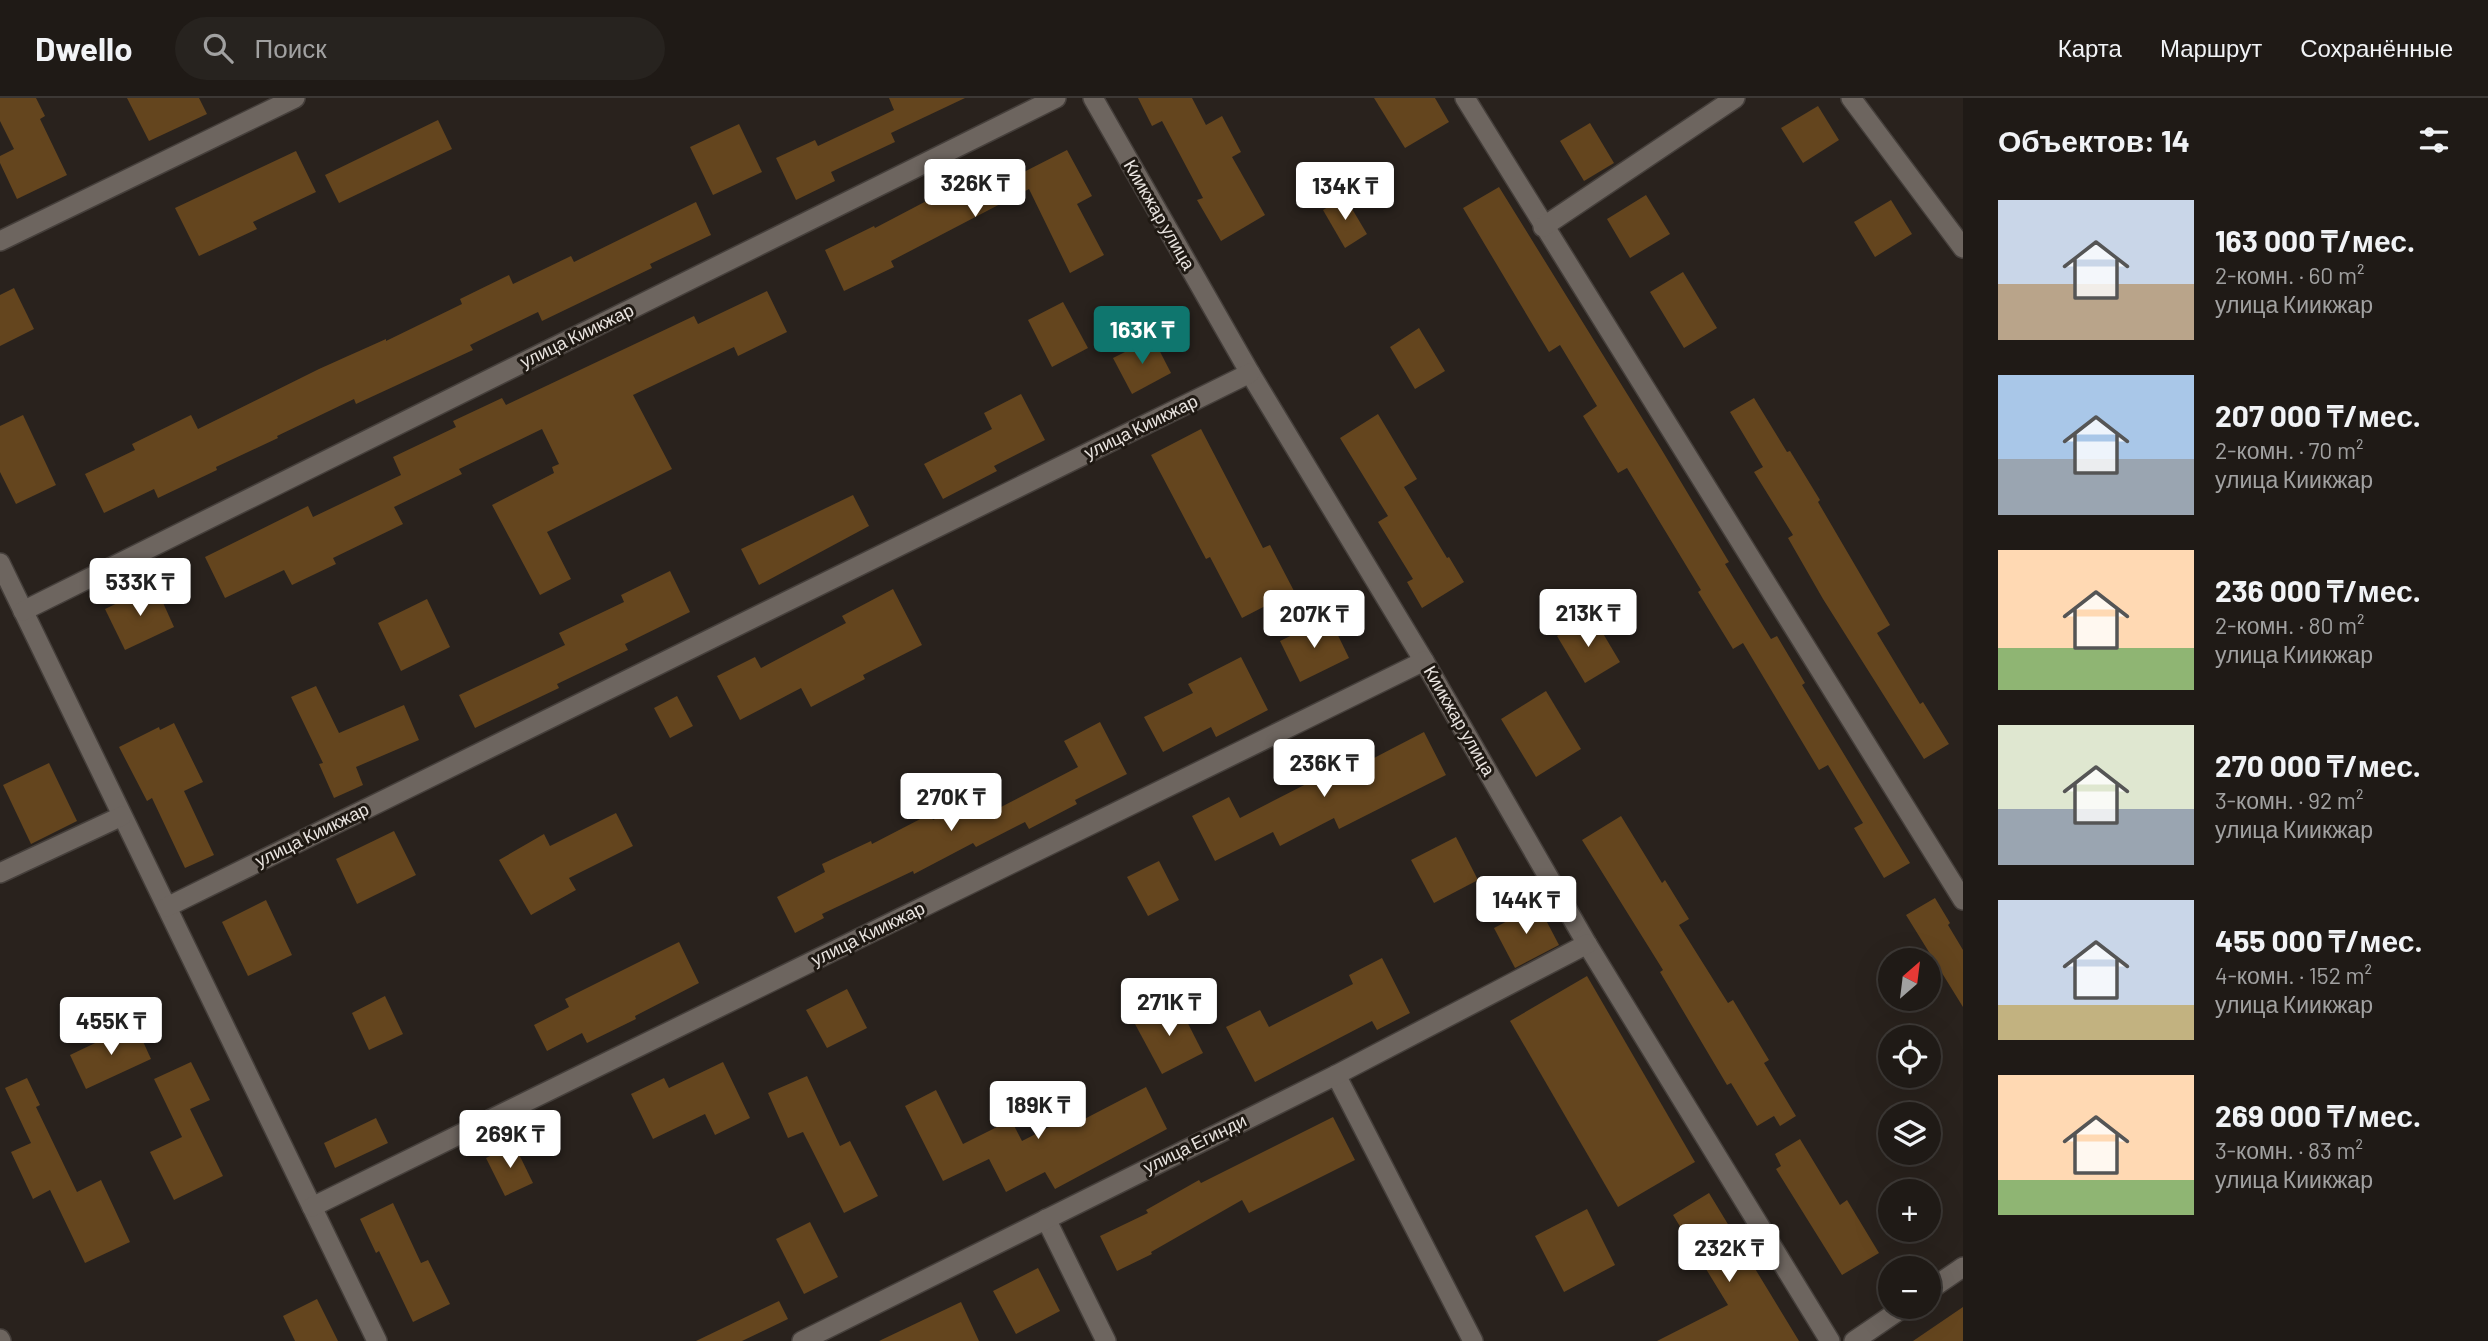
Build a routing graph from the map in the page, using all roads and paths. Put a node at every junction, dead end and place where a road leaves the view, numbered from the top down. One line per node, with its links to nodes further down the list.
1 (295, 98): 8 (street)
2 (1056, 98): 12 (street, улица Киикжар)
3 (1093, 98): 10 (street, Киикжар улица)
4 (1465, 98): 7 (street)
5 (1735, 98): 7 (street)
6 (1851, 98): 9 (street)
7 (1543, 227): 16 (street)
8 (0, 241)
9 (1962, 243)
10 (1250, 373): 13 (street, Киикжар улица); 17 (street, улица Киикжар)
11 (0, 563): 12 (street)
12 (23, 611): 14 (street)
13 (1424, 661): 18 (street, Киикжар улица); 20 (street, улица Киикжар)
14 (122, 816): 15 (street); 17 (street)
15 (0, 873)
16 (1963, 900)
17 (166, 907): 20 (street)
18 (1587, 944): 19 (street, улица Егинди); 29 (street, Киикжар улица)
19 (1336, 1075): 21 (street, улица Егинди); 28 (street)
20 (312, 1208): 25 (street)
21 (1045, 1219): 26 (street, улица Егинди); 27 (street)
22 (1963, 1268): 23 (street)
23 (1941, 1282)
24 (1886, 1319): 30 (street)
25 (377, 1341)
26 (802, 1341)
27 (1106, 1341)
28 (1473, 1341)
29 (1830, 1341)
30 (1854, 1341)

